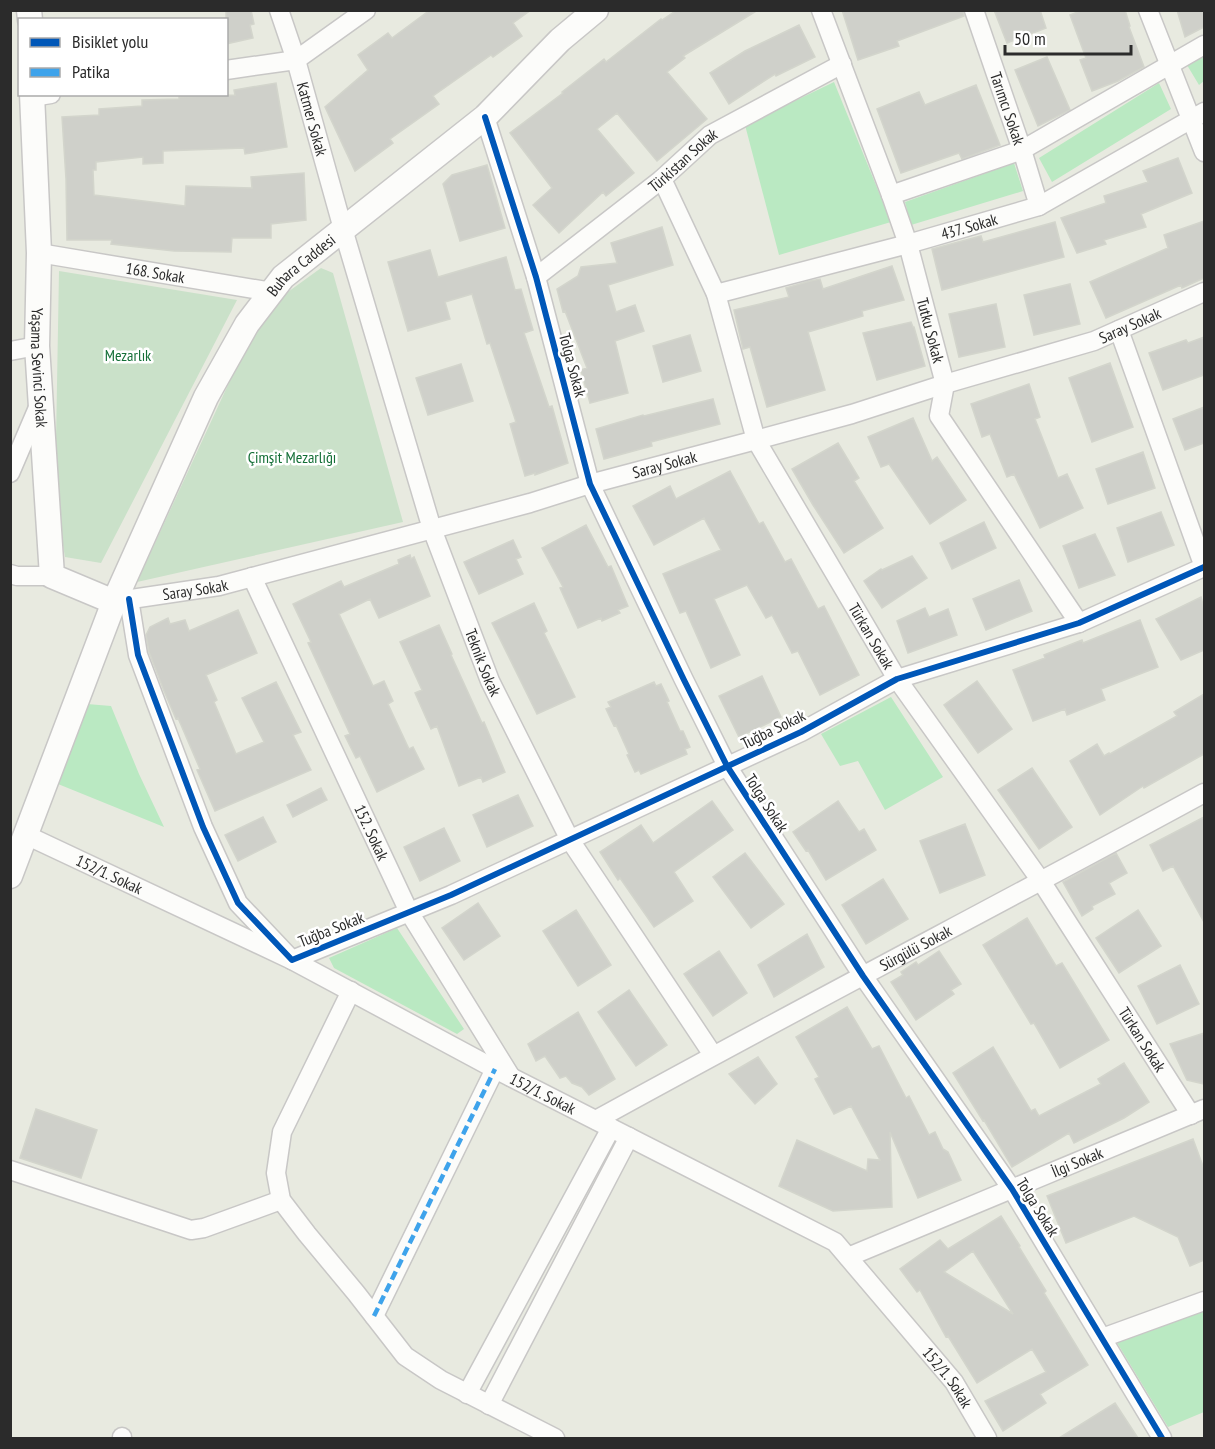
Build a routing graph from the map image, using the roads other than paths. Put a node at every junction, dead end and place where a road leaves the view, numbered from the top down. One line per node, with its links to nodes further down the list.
1 (279, 10): 8 (street, Katmer Sokak)
2 (366, 10): 8 (street)
3 (596, 10): 14 (street, Buhara Caddesi)
4 (821, 10): 9 (street, Tutku Sokak)
5 (974, 10): 15 (street, Tarımcı Sokak)
6 (1148, 10): 10 (street)
7 (1204, 45): 10 (street)
8 (296, 60): 11 (street); 20 (street, Katmer Sokak)
9 (842, 64): 17 (street, Türkistan Sokak); 18 (street, Tutku Sokak)
10 (1169, 65): 13 (street); 15 (street)
11 (228, 70)
12 (38, 96): 22 (street, Yaşama Sevinci Sokak)
13 (1198, 116): 16 (street); 19 (street, 437. Sokak)
14 (485, 117): 20 (street, Buhara Caddesi); 23 (street, Tolga Sokak)
15 (1022, 150): 18 (street); 19 (street, Tarımcı Sokak)
16 (1204, 152)
17 (662, 179): 23 (street, Türkistan Sokak); 26 (street, Türkan Sokak)
18 (891, 195): 21 (street, Tutku Sokak)
19 (1038, 206): 21 (street, 437. Sokak)
20 (344, 229): 24 (street, Buhara Caddesi); 35 (street, Teknik Sokak)
21 (908, 244): 26 (street, 437. Sokak); 30 (street, Tutku Sokak)
22 (39, 253): 24 (street, 168. Sokak); 28 (street, Yaşama Sevinci Sokak)
23 (536, 277): 34 (street, Tolga Sokak)
24 (272, 292): 40 (street, Buhara Caddesi)
25 (1204, 292): 27 (street, Saray Sokak)
26 (716, 294): 32 (street, Türkan Sokak)
27 (1119, 330): 30 (street, Saray Sokak); 36 (street)
28 (37, 346): 29 (street); 31 (street, Yaşama Sevinci Sokak)
29 (10, 351)
30 (945, 384): 32 (street, Saray Sokak); 41 (street, Tutku Sokak)
31 (41, 402): 33 (street); 38 (street, Yaşama Sevinci Sokak)
32 (756, 440): 34 (street, Saray Sokak); 42 (street, Türkan Sokak)
33 (10, 473)
34 (590, 484): 35 (street, Saray Sokak); 43 (street, Tolga Sokak)
35 (432, 529): 39 (street, Saray Sokak); 46 (street, Teknik Sokak)
36 (1204, 567): 41 (street, Tuğba Sokak)
37 (10, 574): 38 (street)
38 (51, 576): 40 (street)
39 (252, 578): 40 (street, Saray Sokak); 49 (street, 152. Sokak)
40 (121, 601): 45 (street, Buhara Caddesi); 50 (street)
41 (1079, 623): 42 (street, Tuğba Sokak)
42 (897, 678): 43 (street, Tuğba Sokak); 48 (street, Türkan Sokak)
43 (727, 766): 46 (street, Tuğba Sokak); 51 (street, Tolga Sokak)
44 (1204, 793): 48 (street, Sürgülü Sokak)
45 (26, 835): 47 (street, Buhara Caddesi); 50 (street, 152/1. Sokak)
46 (570, 840): 49 (street, Tuğba Sokak); 53 (street, Teknik Sokak)
47 (10, 876)
48 (1041, 881): 51 (street, Sürgülü Sokak); 55 (street, Türkan Sokak)
49 (409, 912): 50 (street, Tuğba Sokak); 54 (street, 152. Sokak)
50 (292, 960): 52 (street, 152/1. Sokak)
51 (863, 976): 53 (street, Sürgülü Sokak); 59 (street, Tolga Sokak)
52 (351, 991): 54 (street, 152/1. Sokak); 60 (street)
53 (713, 1055): 56 (street, Sürgülü Sokak)
54 (503, 1073): 56 (street, 152/1. Sokak); 63 (street)
55 (1198, 1112): 59 (street, İlgi Sokak)
56 (603, 1124): 57 (street, 152/1. Sokak); 65 (street)
57 (629, 1137): 61 (street, 152/1. Sokak); 66 (street)
58 (10, 1170): 60 (street)
59 (1012, 1189): 61 (street, İlgi Sokak); 64 (street, Tolga Sokak)
60 (281, 1200): 63 (street)
61 (848, 1257): 68 (street, 152/1. Sokak)
62 (1204, 1301): 64 (street)
63 (374, 1316): 65 (street)
64 (1102, 1338): 69 (street, Tolga Sokak)
65 (467, 1394): 66 (street)
66 (489, 1405): 67 (street)
67 (555, 1438)
68 (987, 1438)
69 (1162, 1438)

